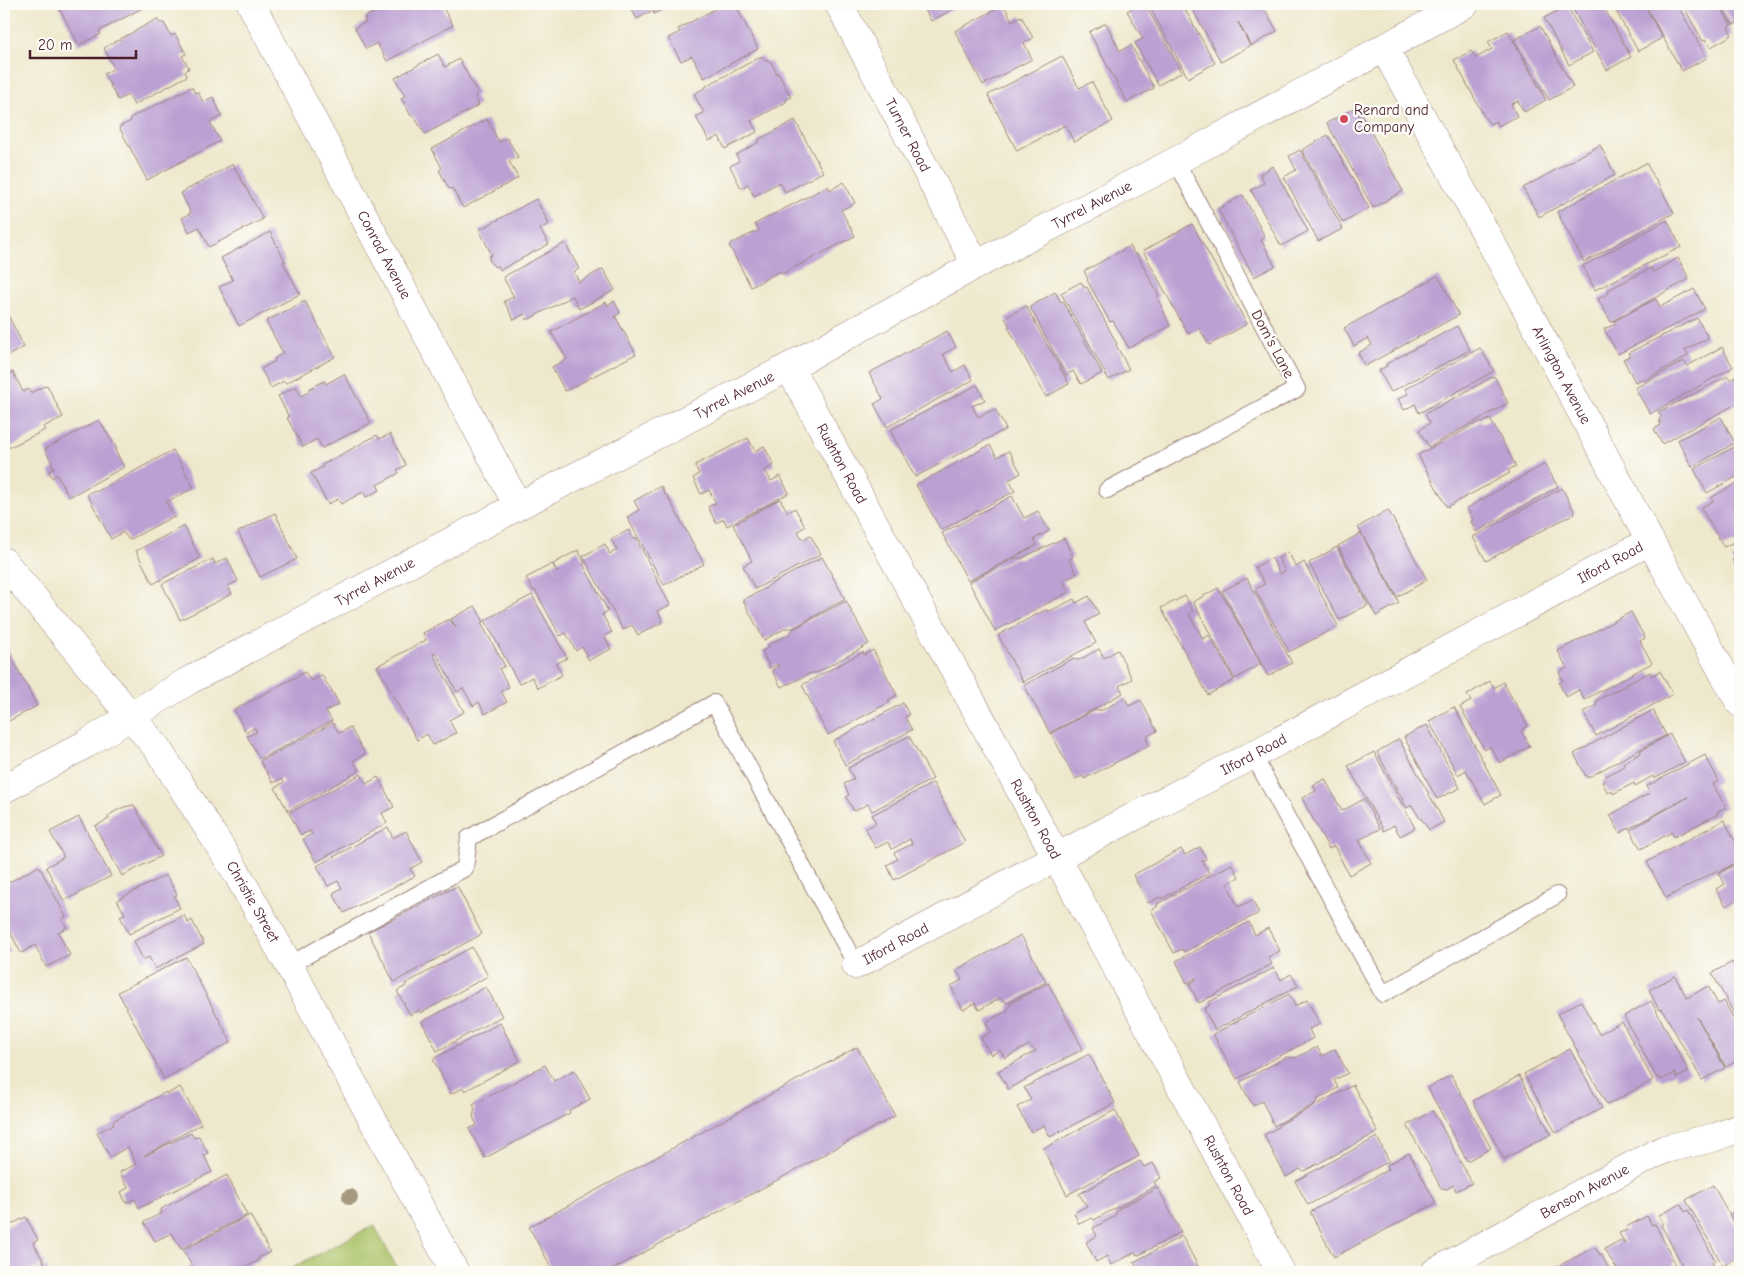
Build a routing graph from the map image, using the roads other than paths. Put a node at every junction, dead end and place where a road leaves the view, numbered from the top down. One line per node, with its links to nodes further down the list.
1 (252, 4): 9 (street, Conrad Avenue)
2 (839, 4): 6 (street, Turner Road)
3 (1465, 4): 4 (street, Tyrrel Avenue)
4 (1384, 48): 5 (street, Tyrrel Avenue); 10 (street, Arlington Avenue)
5 (1176, 161): 6 (street, Tyrrel Avenue); 8 (lane, Dom's Lane)
6 (976, 265): 7 (street, Tyrrel Avenue)
7 (789, 367): 9 (street, Tyrrel Avenue); 16 (street, Rushton Road)
8 (1107, 490)
9 (518, 506): 13 (street, Tyrrel Avenue)
10 (1650, 541): 12 (street, Arlington Avenue); 14 (street, Ilford Road)
11 (4, 562): 13 (street, Christie Street)
12 (1740, 702)
13 (131, 716): 15 (street, Tyrrel Avenue); 18 (street, Christie Street)
14 (1253, 755): 16 (street, Ilford Road); 17 (lane)
15 (4, 789)
16 (1057, 857): 19 (street, Ilford Road); 23 (street, Rushton Road)
17 (1557, 896)
18 (289, 965): 19 (lane); 22 (street, Christie Street)
19 (856, 965)
20 (1740, 1128): 21 (street, Benson Avenue)
21 (1445, 1270)
22 (455, 1272)
23 (1281, 1272)

